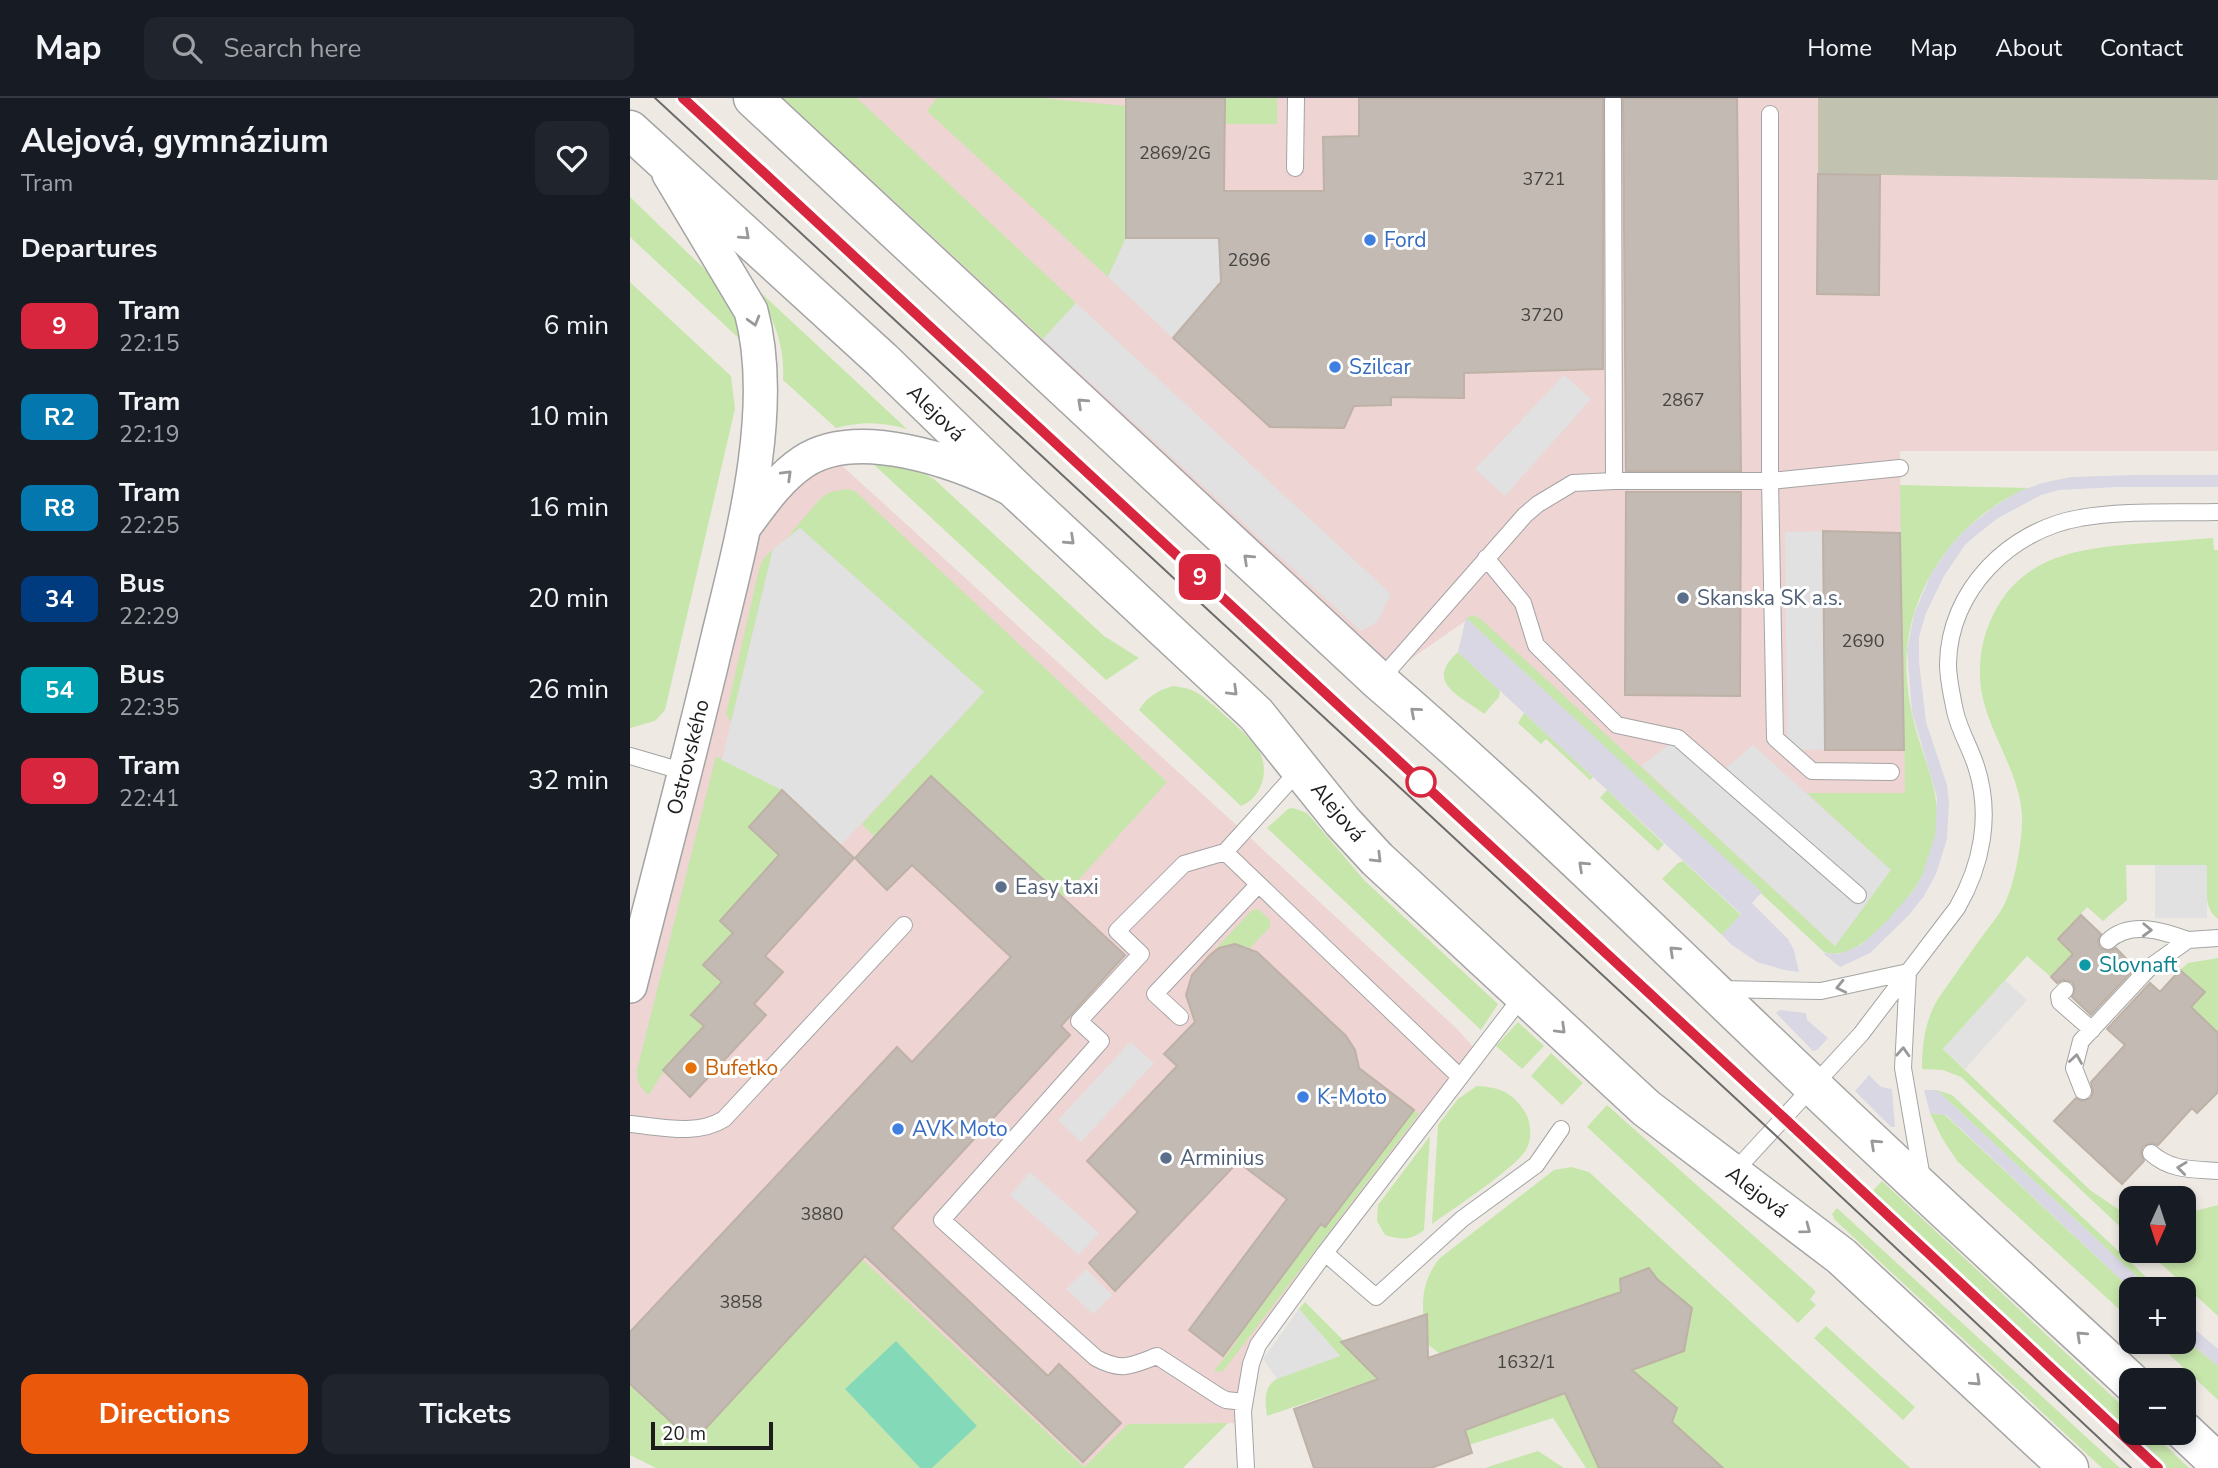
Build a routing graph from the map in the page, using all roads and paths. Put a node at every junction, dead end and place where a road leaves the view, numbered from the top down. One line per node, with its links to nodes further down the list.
1 (753, 98): 15 (street, one-way to 1)
2 (1296, 98): 7 (lane)
3 (1613, 101): 9 (lane)
4 (1770, 114): 10 (lane)
5 (630, 130): 6 (street, Alejová)
6 (658, 156): 11 (street, Alejová, one-way to 11); 13 (street, Ostrovského, one-way to 13)
7 (1295, 168)
8 (1900, 468): 10 (lane)
9 (1614, 481): 10 (lane); 14 (lane)
10 (1770, 481): 19 (lane)
11 (1020, 494): 13 (street, one-way to 11); 17 (street, Alejová, one-way to 17)
12 (2218, 512): 27 (lane)
13 (744, 528): 18 (street, Ostrovského)
14 (1486, 558): 15 (lane); 22 (lane)
15 (1379, 681): 29 (street, one-way to 15)
16 (630, 756): 18 (lane)
17 (1301, 768): 20 (lane); 31 (street, Alejová, one-way to 31)
18 (685, 772): 28 (street, Ostrovského)
19 (1891, 772)
20 (1225, 852): 21 (lane); 45 (lane)
21 (1258, 885): 32 (lane); 34 (lane)
22 (1858, 895)
23 (904, 925): 37 (lane)
24 (2218, 938): 25 (lane)
25 (2188, 940): 26 (lane, one-way to 25); 33 (lane)
26 (2108, 941)
27 (1908, 972): 29 (lane, one-way to 29); 35 (lane); 42 (lane, one-way to 27)
28 (630, 986)
29 (1714, 989): 35 (street)
30 (2064, 990): 33 (lane)
31 (1524, 994): 34 (lane); 41 (street, Alejová, one-way to 41)
32 (1180, 1017)
33 (2092, 1030): 36 (lane, one-way to 33)
34 (1460, 1077): 43 (lane)
35 (1814, 1086): 41 (lane); 42 (street, one-way to 35)
36 (2082, 1091)
37 (630, 1124)
38 (1561, 1129): 43 (lane)
39 (2151, 1153): 40 (lane, one-way to 39)
40 (2218, 1171)
41 (1732, 1174): 49 (street, Alejová, one-way to 49)
42 (1925, 1191): 44 (street, one-way to 42)
43 (1325, 1252): 45 (lane)
44 (2119, 1371)
45 (1244, 1402): 48 (lane)
46 (2196, 1443): 47 (street)
47 (2218, 1463)
48 (1246, 1468)
49 (2069, 1468)

